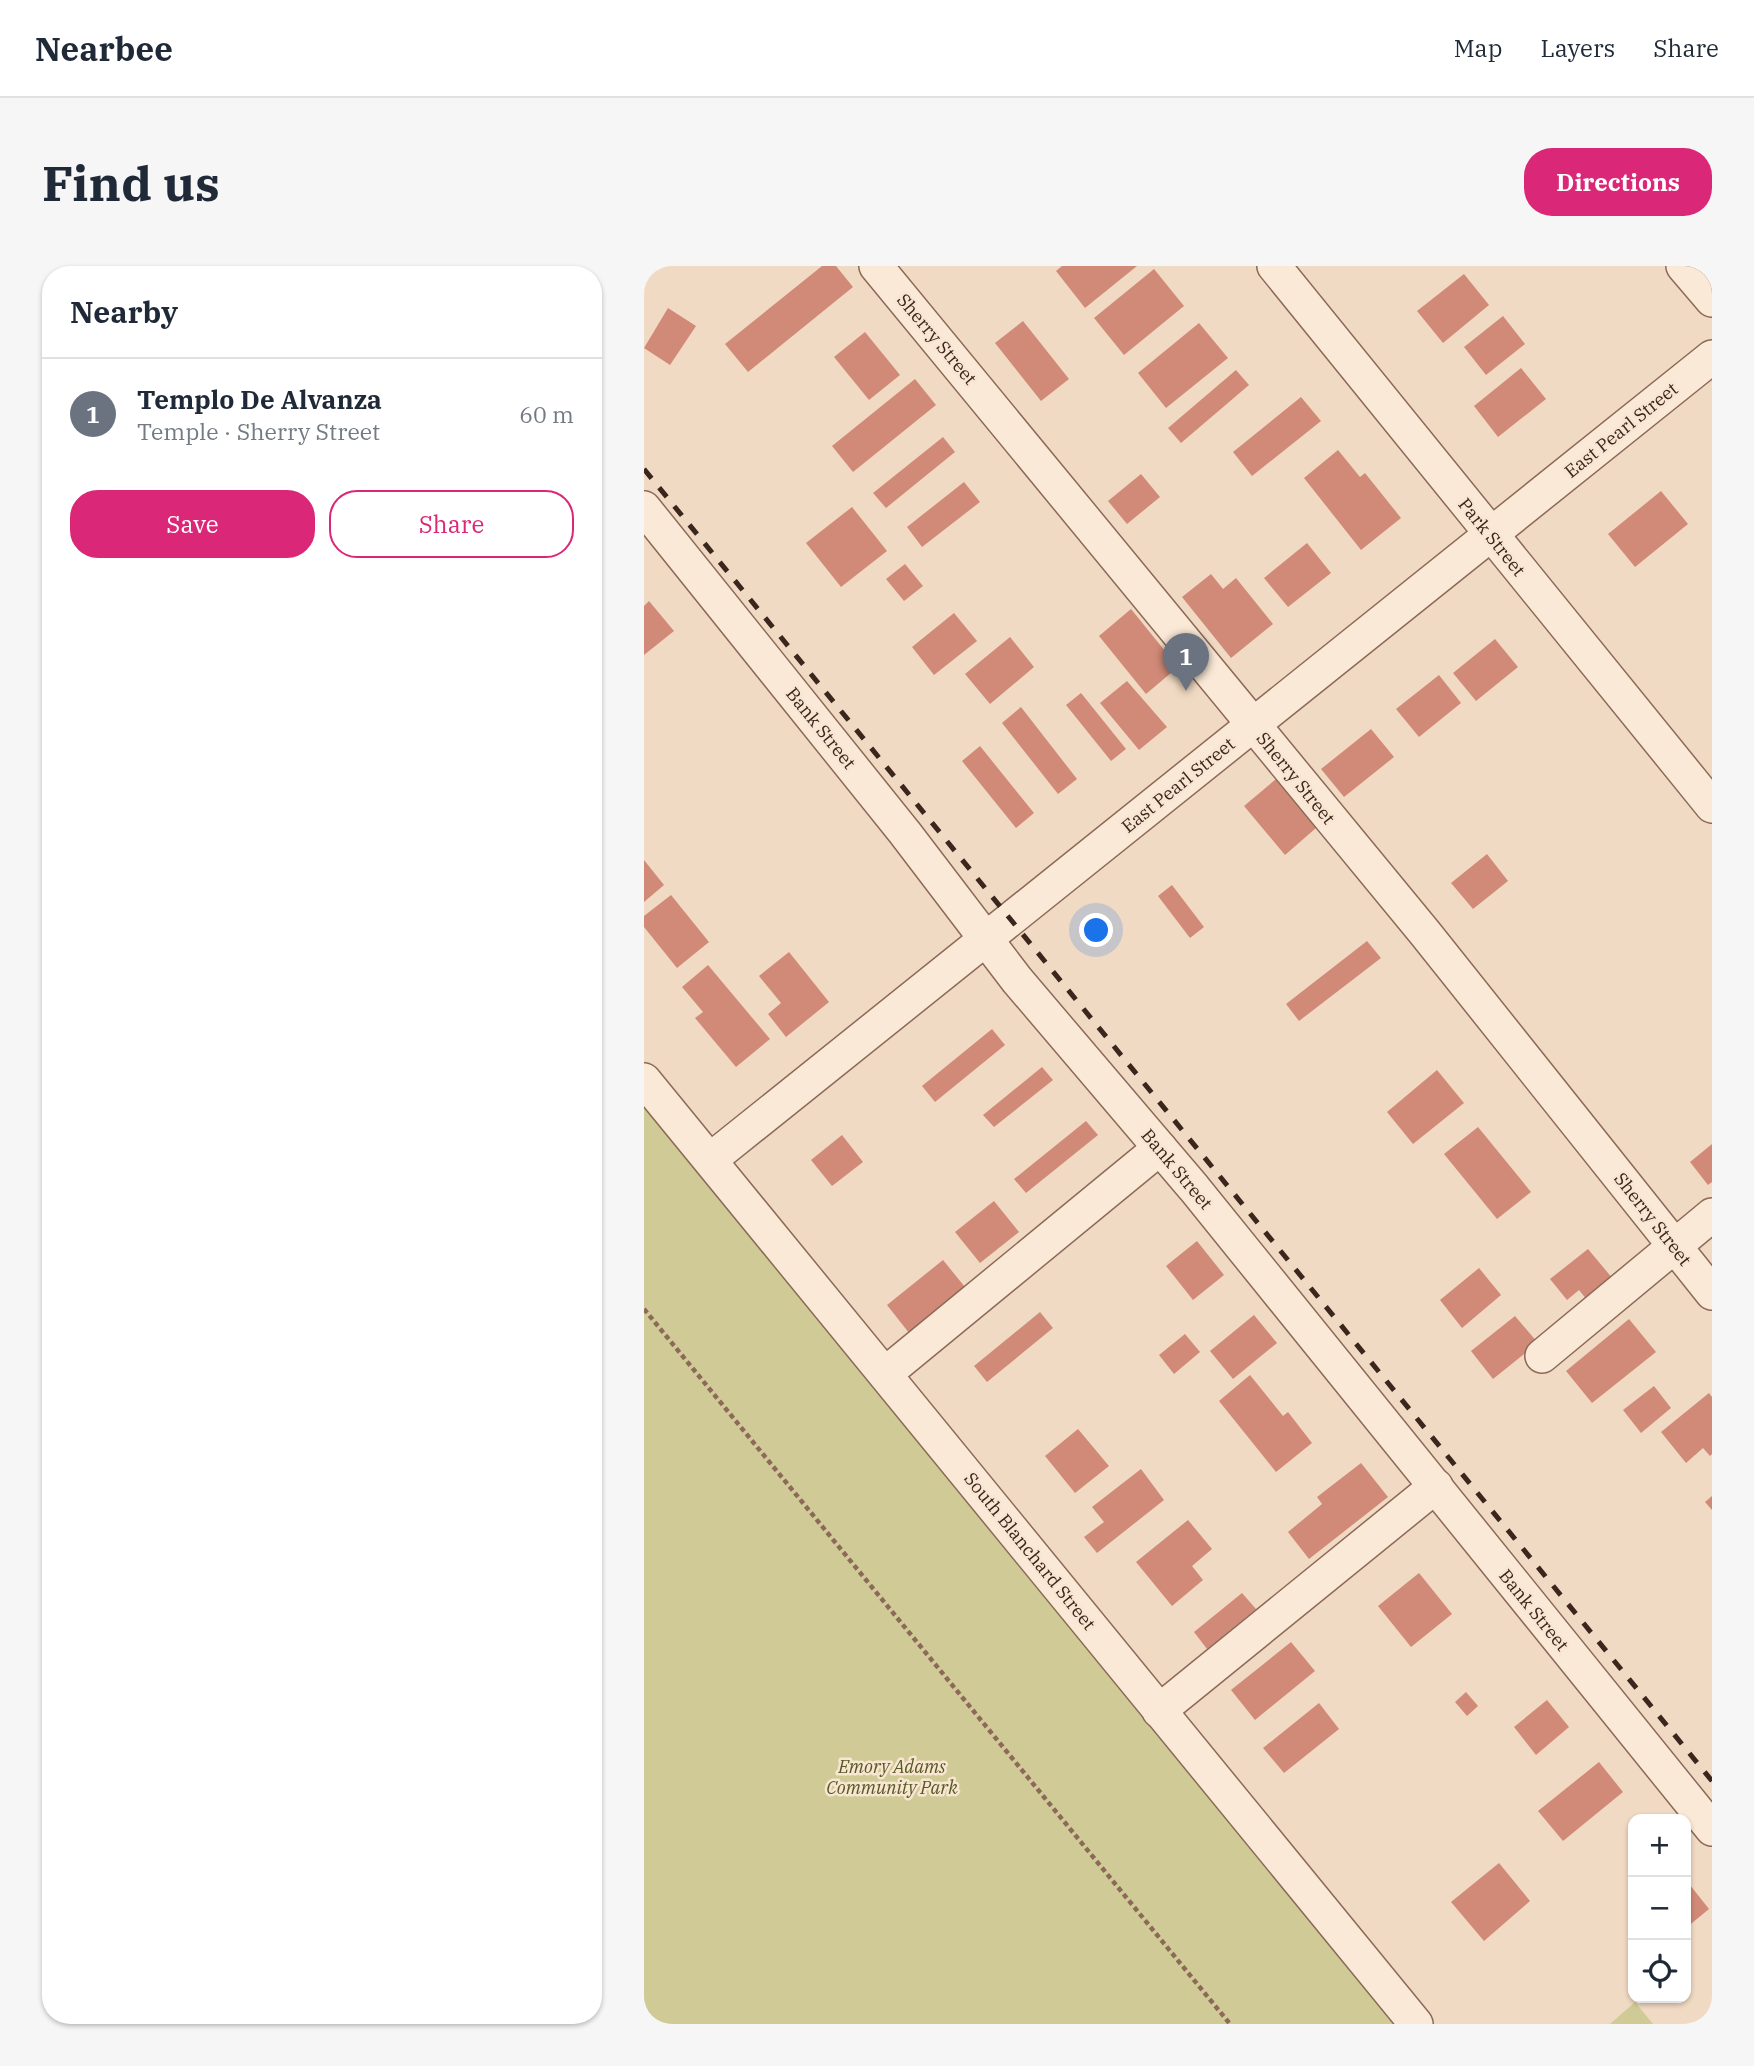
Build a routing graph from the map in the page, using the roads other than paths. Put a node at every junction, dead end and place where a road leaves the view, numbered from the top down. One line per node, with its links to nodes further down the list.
1 (876, 266): 8 (street, Sherry Street)
2 (1273, 266): 7 (street, Park Street)
3 (1683, 266): 4 (street)
4 (1712, 300)
5 (1712, 357): 7 (street, East Pearl Street)
6 (644, 508): 10 (street, Bank Street)
7 (1490, 535): 8 (street, East Pearl Street); 9 (street, Park Street)
8 (1253, 725): 10 (street, East Pearl Street); 15 (street, Sherry Street)
9 (1712, 806)
10 (986, 938): 12 (street, Bank Street); 13 (street, East Pearl Street)
11 (644, 1080): 13 (street, South Blanchard Street)
12 (1160, 1148): 18 (street); 19 (street, Bank Street)
13 (710, 1160): 18 (street, South Blanchard Street)
14 (1712, 1215): 15 (street)
15 (1672, 1246): 16 (street, Sherry Street); 17 (street)
16 (1712, 1293)
17 (1542, 1356)
18 (885, 1374): 20 (street, South Blanchard Street)
19 (1436, 1486): 20 (street); 21 (street, Bank Street)
20 (1159, 1711): 22 (street, South Blanchard Street)
21 (1712, 1829)
22 (1416, 2024)

